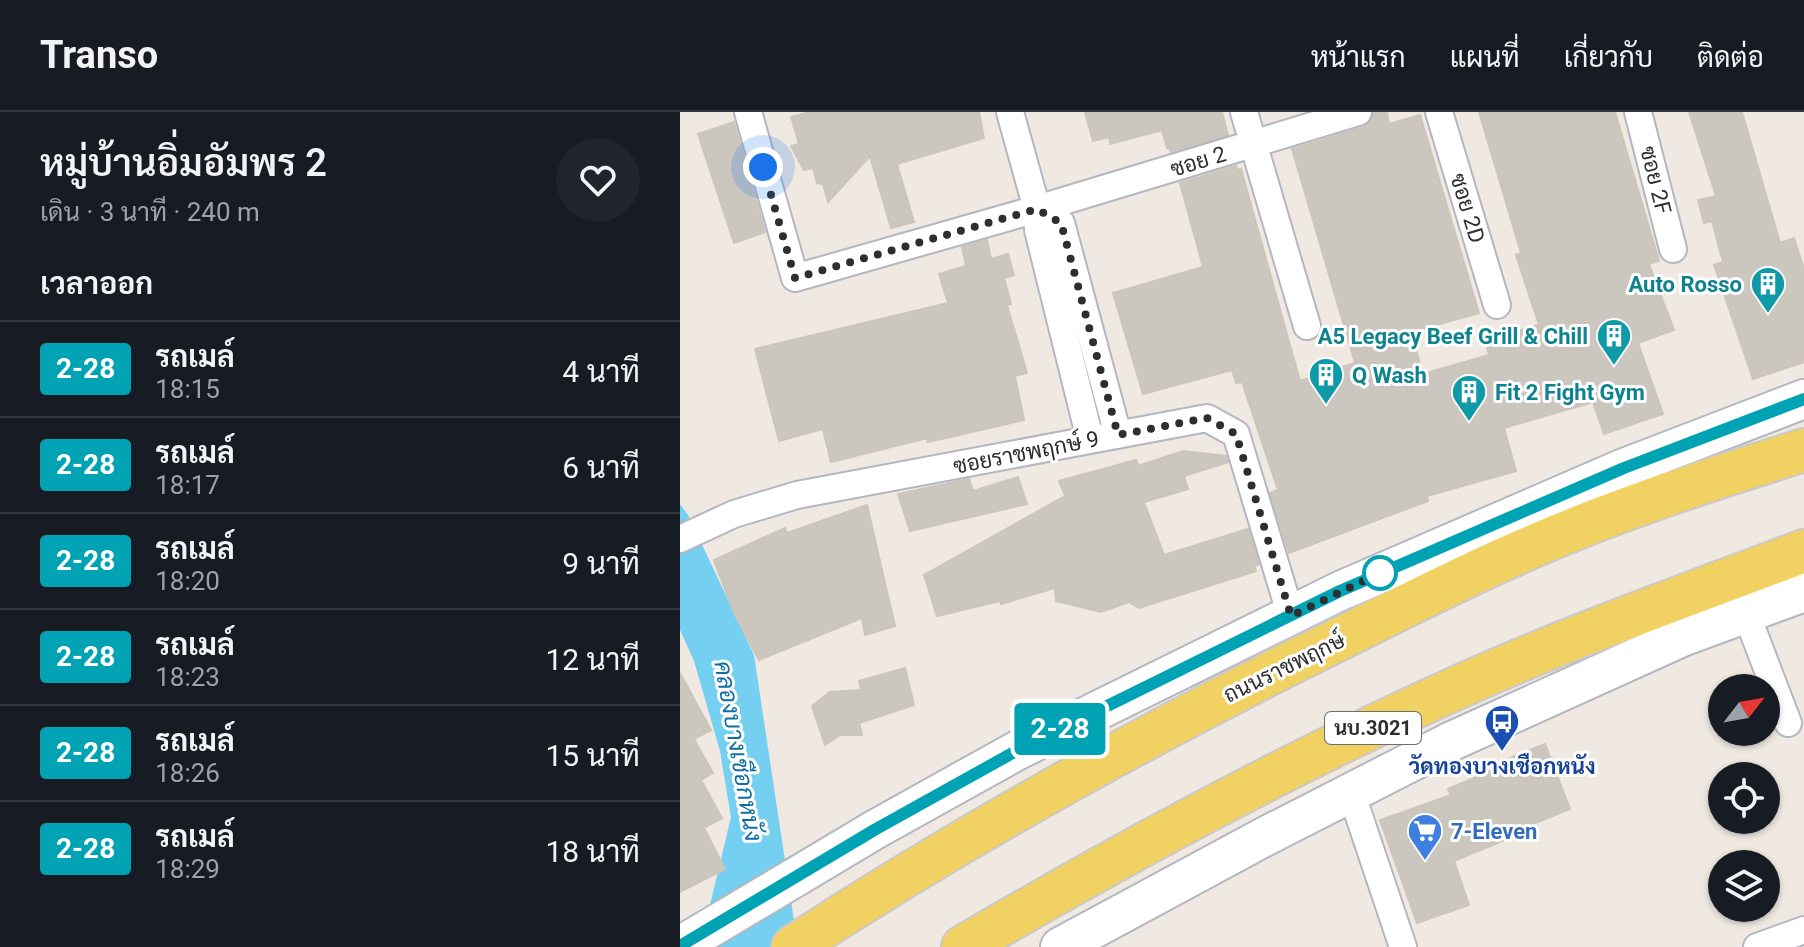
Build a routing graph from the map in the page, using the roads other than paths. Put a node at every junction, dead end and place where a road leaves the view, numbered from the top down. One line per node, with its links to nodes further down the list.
1 (748, 112): 8 (street, ซอย 2)
2 (1010, 112): 8 (street)
3 (1244, 112): 7 (street)
4 (1358, 112): 7 (street, ซอย 2)
5 (1439, 112): 10 (street, ซอย 2D)
6 (1638, 112): 9 (street, ซอย 2F)
7 (1253, 144): 8 (street, ซอย 2); 11 (street)
8 (1037, 209): 13 (street); 14 (street)
9 (1673, 249)
10 (1497, 305)
11 (1307, 326)
12 (1804, 399): 20 (main road, ถนนราชพฤกษ์)
13 (1118, 435): 14 (street, ซอยราชพฤกษ์ 9); 20 (street, ซอยราชพฤกษ์ 9)
14 (1090, 439): 16 (street, ซอยราชพฤกษ์ 9)
15 (1804, 450): 26 (main road, ถนนราชพฤกษ์)
16 (680, 539)
17 (1804, 551): 27 (main road, นบ.3021)
18 (1804, 592): 19 (main road, นบ.3021)
19 (1746, 613): 21 (street); 22 (main road, นบ.3021)
20 (1291, 616): 24 (main road, ถนนราชพฤกษ์)
21 (1788, 723)
22 (1351, 792): 28 (main road, นบ.3021); 29 (street)
23 (1804, 930): 25 (street)
24 (680, 946)
25 (1763, 946)
26 (793, 947)
27 (963, 947)
28 (1060, 947)
29 (1403, 947)

